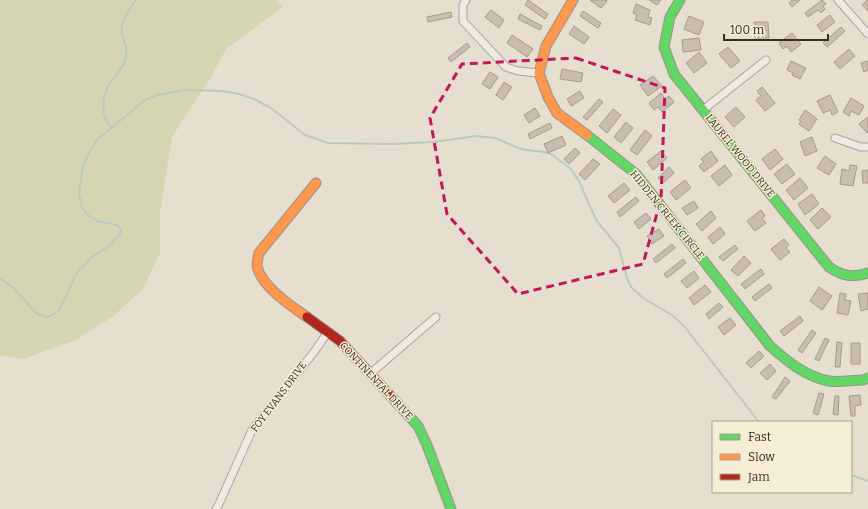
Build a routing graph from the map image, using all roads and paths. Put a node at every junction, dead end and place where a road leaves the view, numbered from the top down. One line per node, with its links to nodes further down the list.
1 (466, 0): 7 (street)
2 (573, 0): 7 (street)
3 (680, 0): 8 (street, LAUREL WOOD DRIVE)
4 (838, 0): 5 (street)
5 (868, 34)
6 (766, 60): 8 (street)
7 (539, 73): 16 (street, HIDDEN CREEK CIRCLE)
8 (703, 110): 12 (street, LAUREL WOOD DRIVE)
9 (835, 138): 10 (street)
10 (868, 147)
11 (316, 183): 14 (street, CONTINENTAL DRIVE)
12 (868, 273)
13 (436, 317): 15 (street)
14 (328, 332): 15 (street, CONTINENTAL DRIVE); 17 (street, FOY EVANS DRIVE)
15 (371, 373): 18 (street, CONTINENTAL DRIVE)
16 (868, 378)
17 (216, 509)
18 (451, 509)

